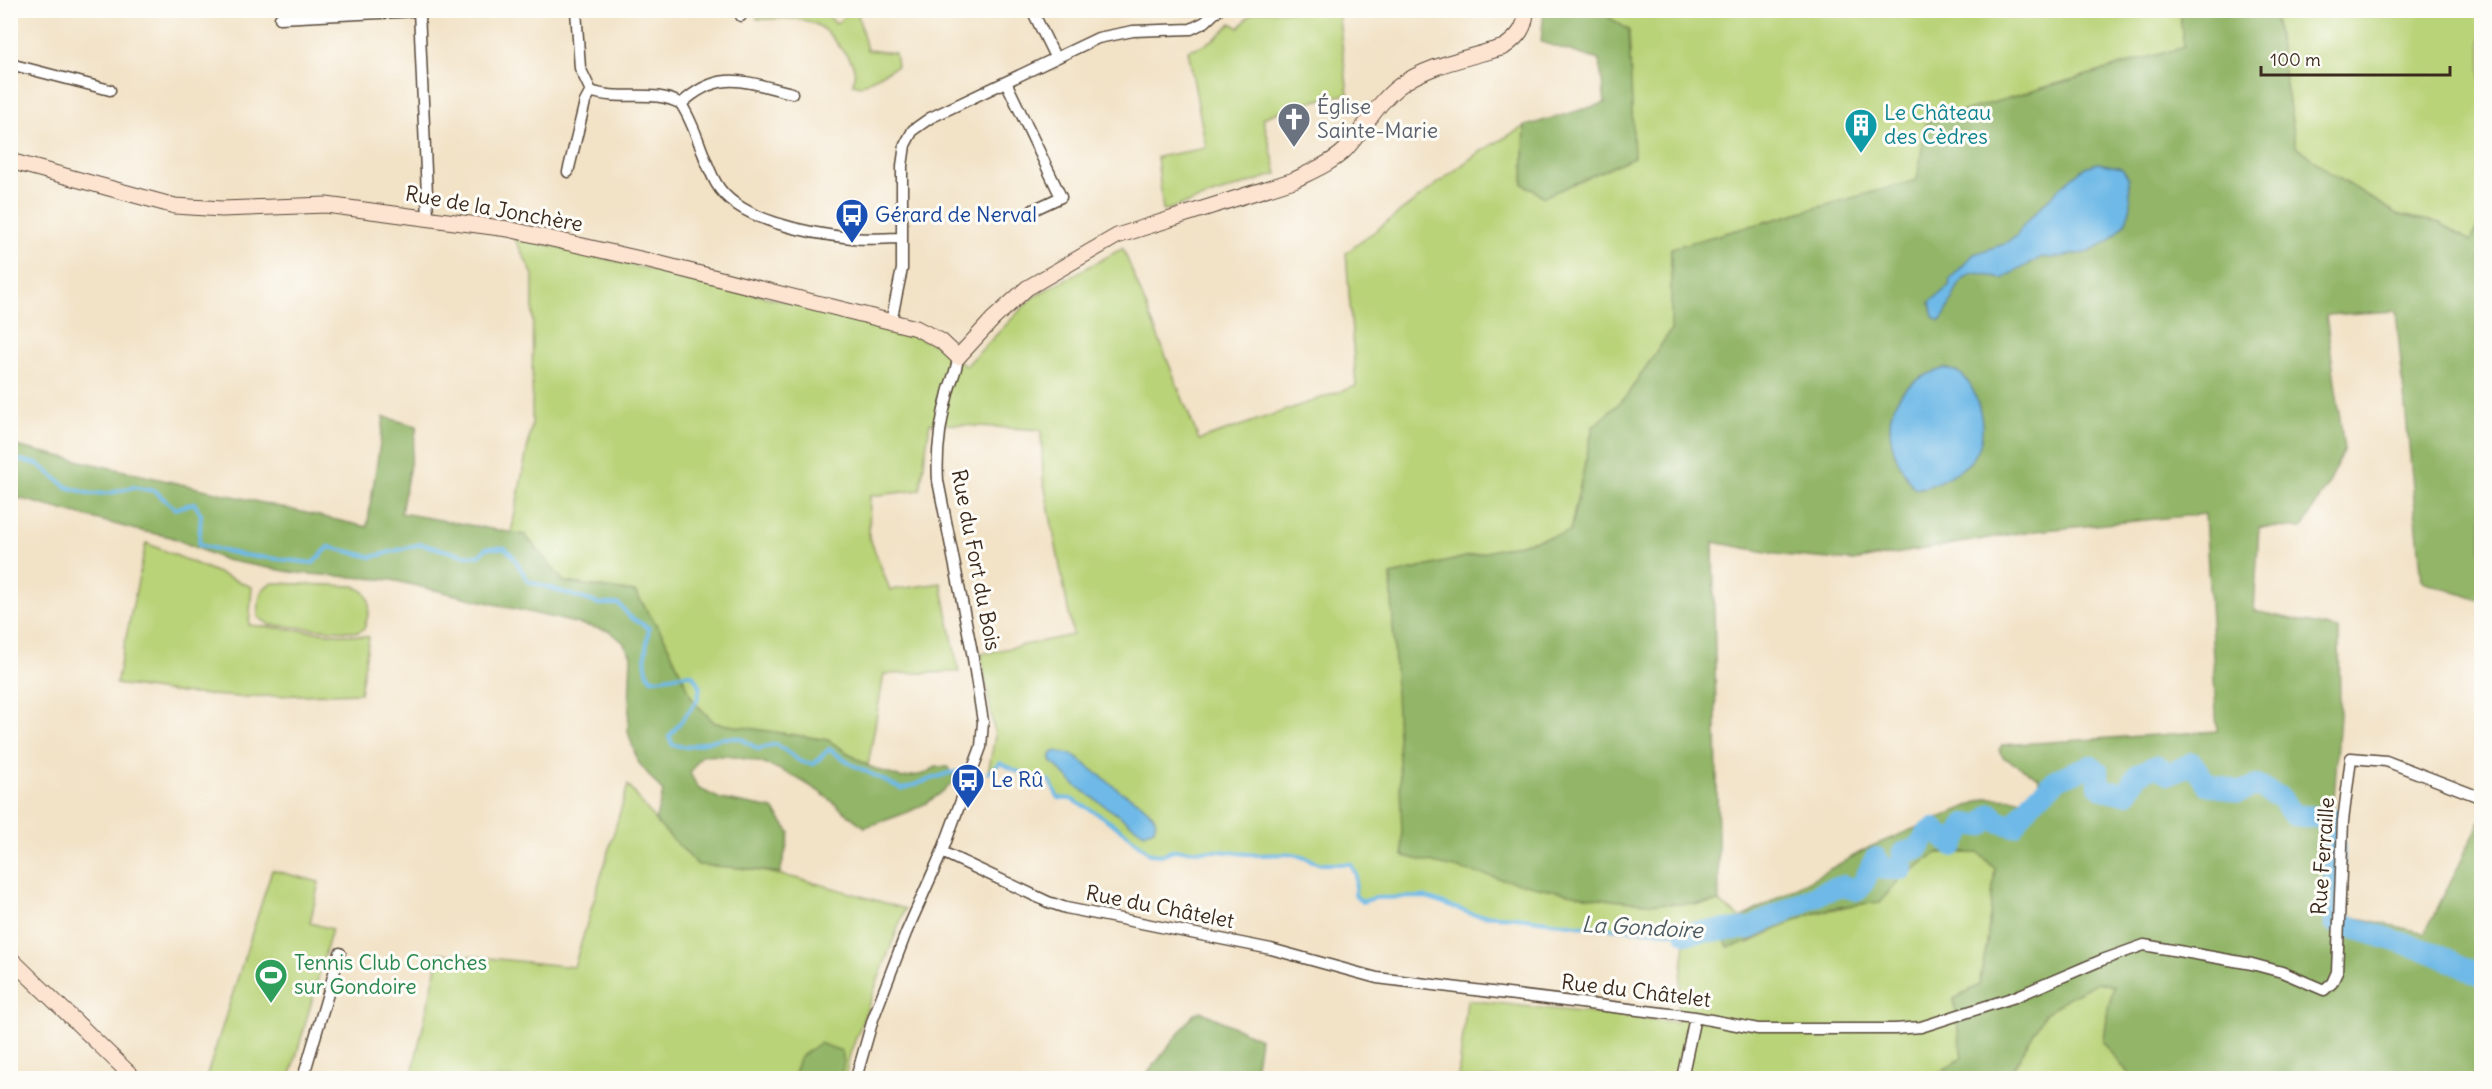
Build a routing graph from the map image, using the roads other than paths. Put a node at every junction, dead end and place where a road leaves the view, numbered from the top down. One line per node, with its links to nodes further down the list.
1 (576, 10): 11 (street)
2 (1032, 10): 7 (street)
3 (1218, 10): 7 (street)
4 (1526, 10): 20 (street, Rue du Fort du Bois)
5 (419, 11): 6 (street); 17 (street)
6 (280, 18)
7 (1055, 57): 9 (street)
8 (10, 64): 10 (street)
9 (1006, 82): 16 (street); 18 (street)
10 (110, 90)
11 (591, 91): 13 (street); 15 (street)
12 (792, 93): 13 (street)
13 (681, 104): 18 (street)
14 (10, 161): 17 (street, Rue de la Jonchère)
15 (568, 172)
16 (1033, 210)
17 (428, 218): 19 (street, Rue de la Jonchère)
18 (902, 238): 19 (street)
19 (891, 322): 20 (street, Rue de la Jonchère)
20 (958, 357): 22 (street, Rue du Fort du Bois)
21 (2481, 798): 25 (street, Rue Ferraille)
22 (942, 852): 26 (street, Rue du Châtelet); 29 (street, Rue du Fort du Bois)
23 (340, 953): 28 (street)
24 (10, 958): 27 (street)
25 (2324, 990): 26 (street, Rue du Châtelet)
26 (1695, 1017): 30 (street)
27 (135, 1078)
28 (303, 1078)
29 (856, 1078)
30 (1682, 1078)

